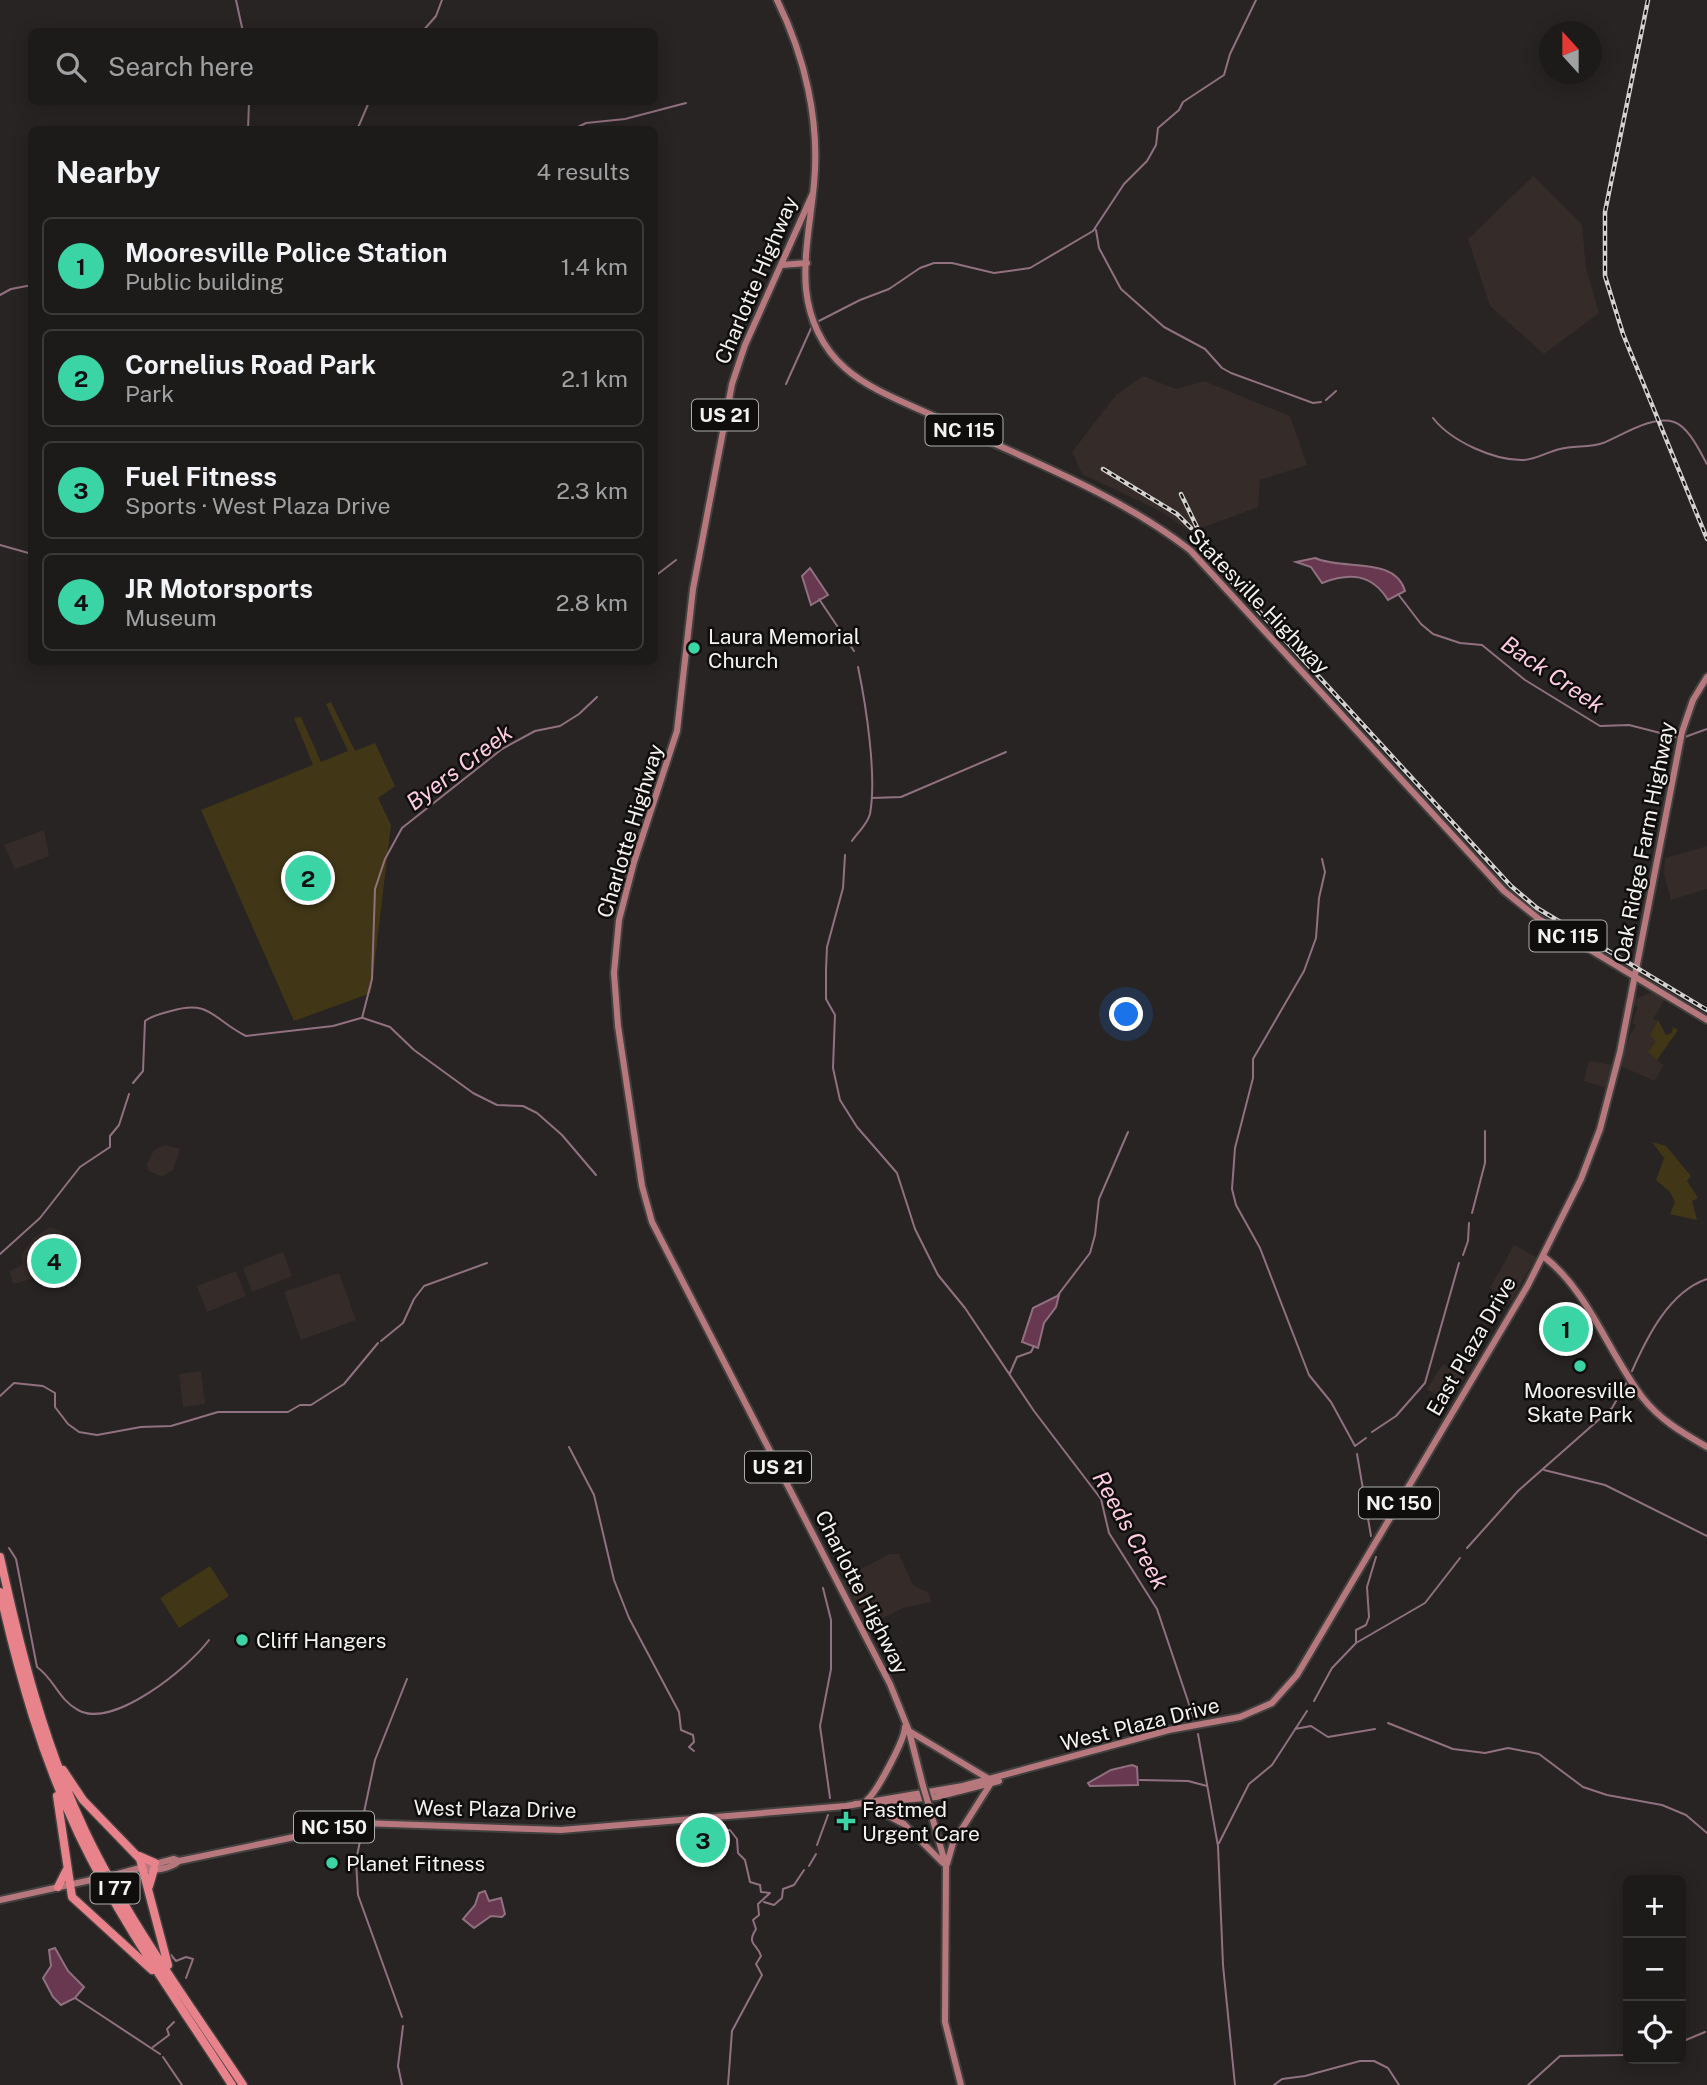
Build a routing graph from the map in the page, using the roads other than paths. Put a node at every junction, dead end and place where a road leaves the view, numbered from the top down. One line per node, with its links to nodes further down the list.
1 (777, 0): 2 (main road, Charlotte Highway / US 21)
2 (813, 193): 3 (main road, Statesville Highway / NC 115); 4 (main road, Charlotte Highway / US 21)
3 (810, 217): 4 (main road); 5 (main road); 6 (main road, Statesville Highway / NC 115)
4 (801, 218): 5 (main road, Charlotte Highway / US 21)
5 (797, 227): 6 (main road); 8 (main road, Charlotte Highway / US 21)
6 (810, 228): 7 (main road, Statesville Highway / NC 115)
7 (807, 263): 8 (main road); 10 (main road, Statesville Highway / NC 115)
8 (781, 265): 17 (main road, Charlotte Highway / US 21)
9 (1707, 677): 10 (main road, Oak Ridge Farm Highway / NC 150)
10 (1635, 978): 11 (main road, NC 115); 12 (main road, East Plaza Drive / NC 150)
11 (1707, 1020)
12 (1543, 1256): 13 (main road); 16 (main road, East Plaza Drive / NC 150)
13 (1707, 1447)
14 (0, 1557): 18 (highway, I 77)
15 (0, 1592): 22 (highway, I 77)
16 (1272, 1703): 24 (main road, West Plaza Drive / NC 150)
17 (906, 1726): 19 (main road); 20 (main road); 21 (main road, Charlotte Highway / US 21)
18 (48, 1740): 36 (highway); 46 (highway, I 77)
19 (923, 1741): 21 (main road); 23 (main road)
20 (900, 1744): 21 (main road); 26 (main road)
21 (913, 1748): 31 (main road, Charlotte Highway / US 21, bridge)
22 (46, 1756): 39 (highway); 45 (highway, I 77)
23 (978, 1771): 24 (main road); 25 (main road)
24 (991, 1781): 25 (main road, West Plaza Drive / NC 150); 27 (main road)
25 (976, 1785): 27 (main road); 28 (main road, West Plaza Drive / NC 150)
26 (877, 1790): 28 (main road); 29 (main road)
27 (984, 1798): 35 (main road)
28 (887, 1801): 29 (main road, West Plaza Drive / NC 150); 30 (main road)
29 (866, 1803): 30 (main road); 37 (main road, West Plaza Drive / NC 150)
30 (888, 1815): 33 (main road)
31 (933, 1823): 32 (main road, Charlotte Highway / US 21); 34 (main road, Charlotte Highway / US 21)
32 (934, 1831): 33 (main road); 38 (main road, Charlotte Highway / US 21)
33 (925, 1843): 38 (main road)
34 (940, 1843): 35 (main road); 38 (main road, Charlotte Highway / US 21)
35 (953, 1843): 38 (main road)
36 (137, 1855): 37 (highway); 40 (highway)
37 (155, 1866): 40 (main road, West Plaza Drive / NC 150); 43 (highway)
38 (945, 1867): 49 (main road, Charlotte Highway / US 21)
39 (66, 1868): 41 (highway); 42 (highway)
40 (143, 1869): 41 (main road, NC 150, bridge); 43 (highway)
41 (69, 1885): 42 (main road, NC 150); 45 (highway)
42 (58, 1887): 44 (main road, NC 150)
43 (149, 1889): 46 (highway)
44 (0, 1900)
45 (183, 2010): 47 (highway, I 77)
46 (203, 2025): 48 (highway, I 77)
47 (233, 2085)
48 (243, 2085)
49 (961, 2085)

